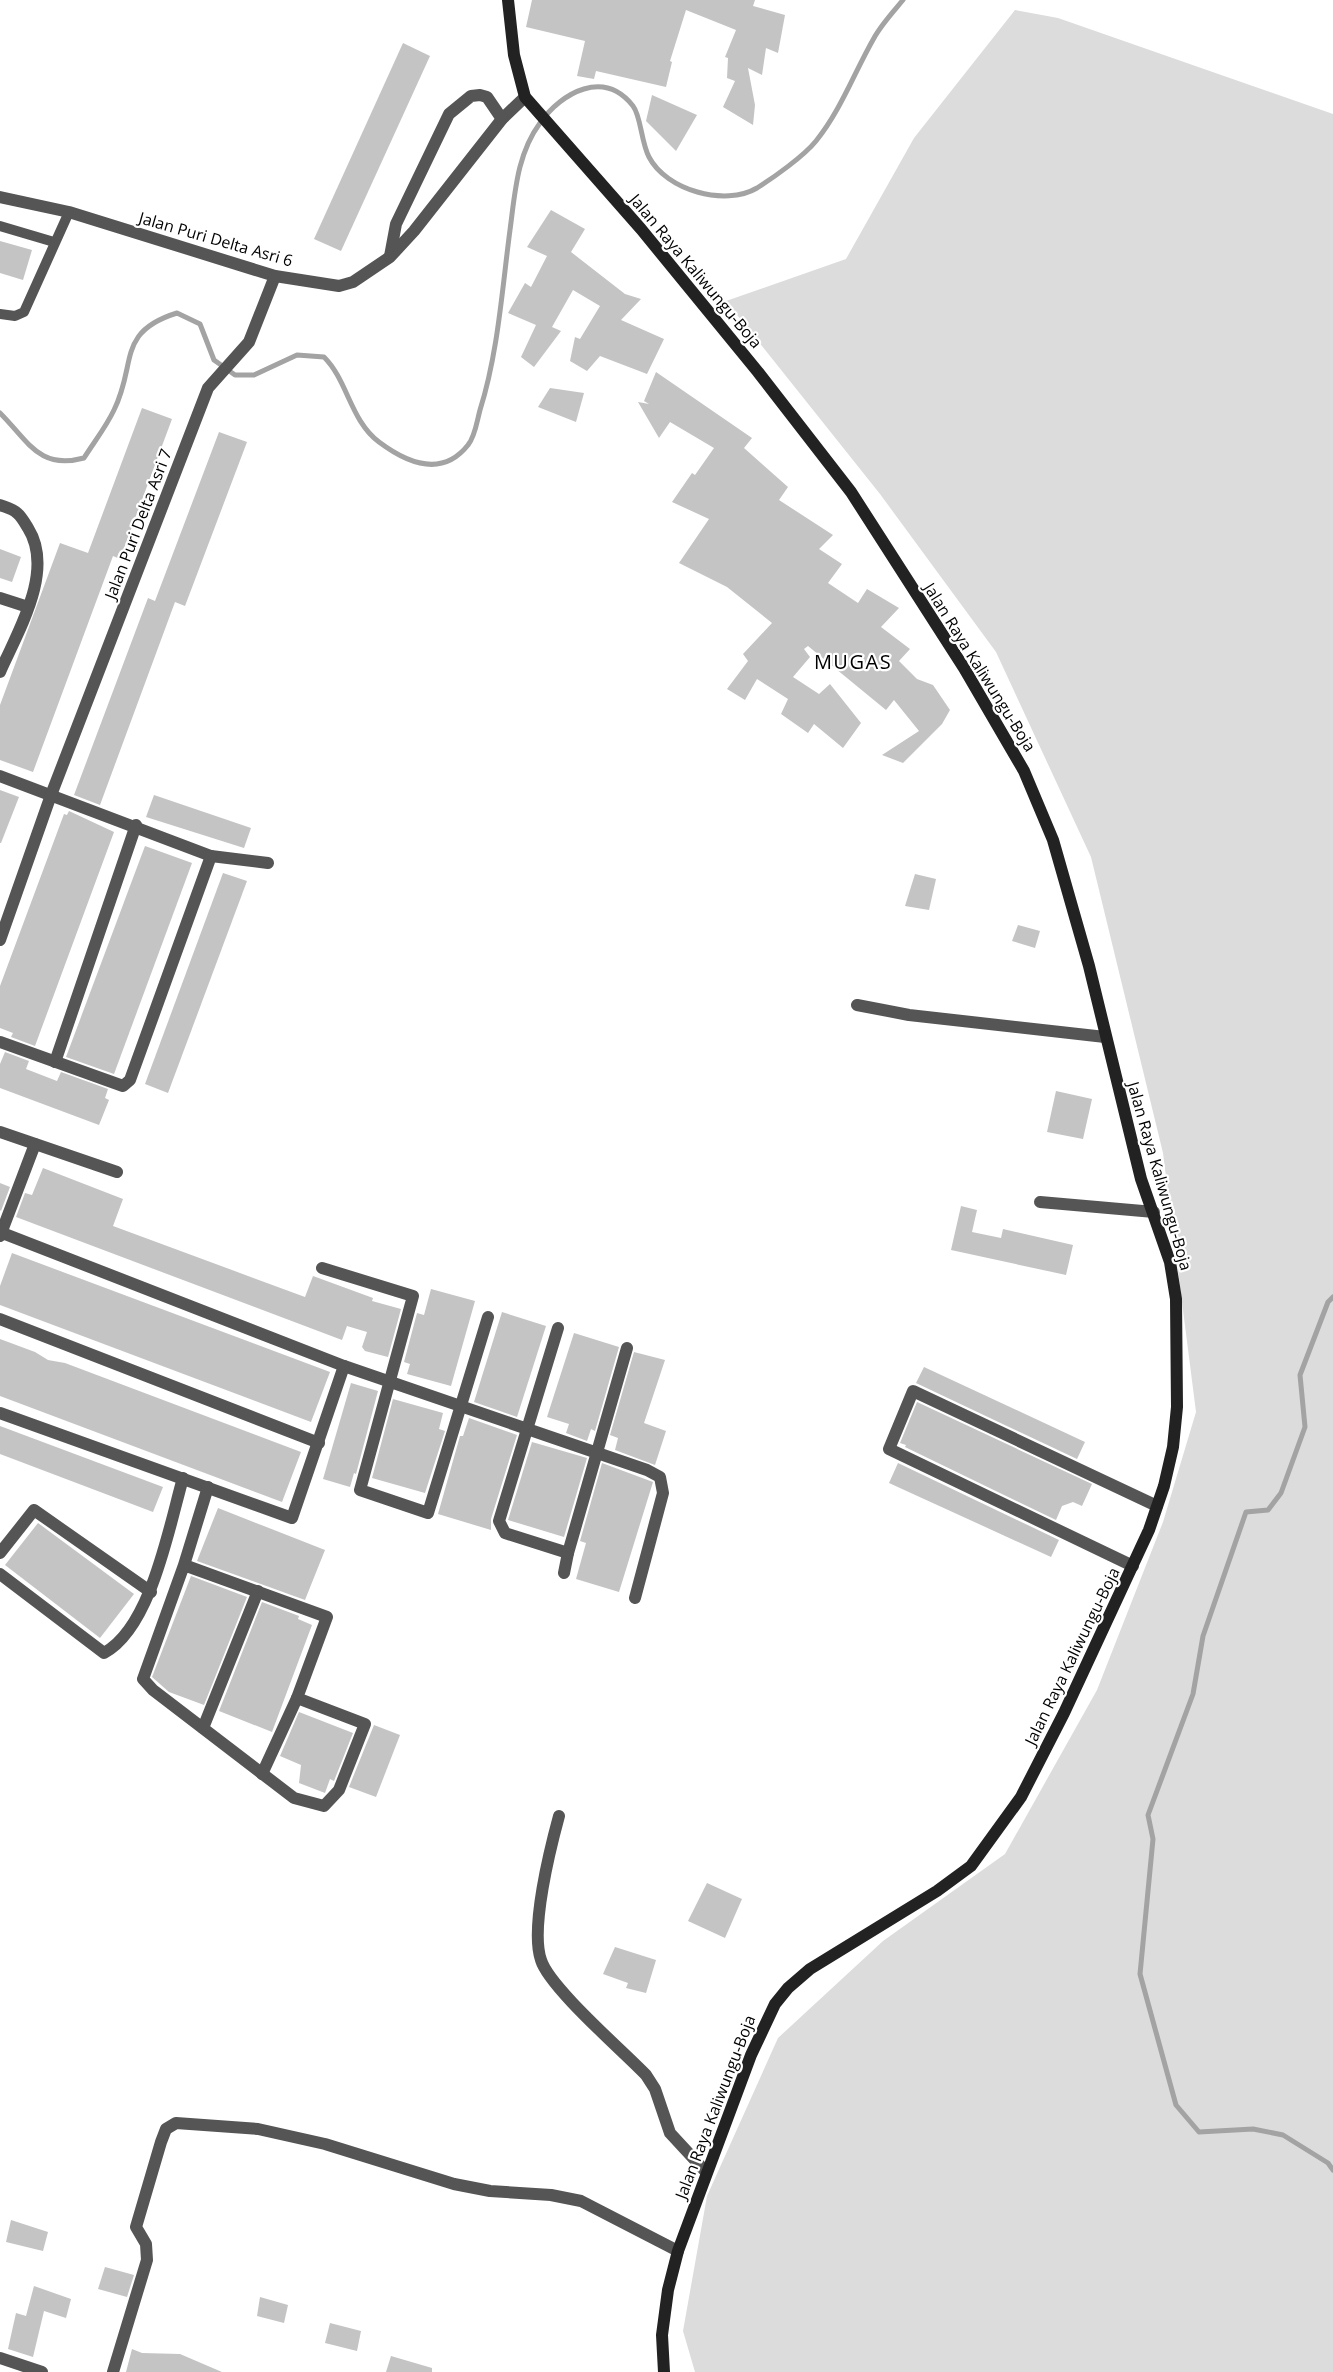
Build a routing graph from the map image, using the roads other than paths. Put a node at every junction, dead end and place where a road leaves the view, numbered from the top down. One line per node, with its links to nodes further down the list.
1 (508, 0): 2 (main road, Jalan Raya Kaliwungu-Boja)
2 (525, 97): 3 (street, Jalan Puri Delta Asri 6); 22 (main road, Jalan Raya Kaliwungu-Boja)
3 (502, 119): 8 (street, Jalan Puri Delta Asri 6); 8 (street)
4 (0, 197): 5 (street, Jalan Puri Delta Asri 6)
5 (69, 212): 7 (lane); 9 (street, Jalan Puri Delta Asri 6)
6 (0, 226): 7 (lane)
7 (54, 242): 10 (lane)
8 (390, 257): 9 (street, Jalan Puri Delta Asri 6)
9 (275, 276): 16 (street, Jalan Puri Delta Asri 7)
10 (0, 314)
11 (0, 505): 13 (street)
12 (0, 598): 13 (street)
13 (28, 607): 14 (street)
14 (0, 672)
15 (0, 776): 16 (street)
16 (51, 795): 17 (street); 20 (street, Jalan Puri Delta Asri 7)
17 (136, 825): 18 (street); 24 (street)
18 (212, 856): 19 (street); 24 (street)
19 (268, 863)
20 (0, 940)
21 (857, 1005): 22 (street)
22 (1105, 1037): 29 (main road, Jalan Raya Kaliwungu-Boja)
23 (0, 1042): 24 (street)
24 (55, 1062)
25 (0, 1132): 26 (street)
26 (35, 1144): 27 (street); 30 (street)
27 (117, 1172)
28 (1040, 1202): 29 (street)
29 (1154, 1212): 45 (main road, Jalan Raya Kaliwungu-Boja)
30 (0, 1233): 36 (street)
31 (322, 1268): 37 (street)
32 (488, 1317): 38 (street)
33 (0, 1319): 41 (street)
34 (558, 1328): 40 (street)
35 (627, 1348): 42 (street)
36 (344, 1366): 37 (street); 41 (street)
37 (389, 1382): 38 (street); 38 (street)
38 (462, 1408): 40 (street)
39 (0, 1413): 43 (street)
40 (527, 1429): 42 (street); 47 (street)
41 (319, 1443): 44 (street)
42 (596, 1451): 47 (street); 54 (street)
43 (183, 1478): 44 (street); 53 (street)
44 (208, 1487): 48 (street)
45 (1157, 1506): 49 (main road, Jalan Raya Kaliwungu-Boja); 49 (street)
46 (0, 1553): 53 (street)
47 (568, 1553): 50 (street)
48 (184, 1565): 52 (street); 56 (street)
49 (1133, 1566): 59 (main road, Jalan Raya Kaliwungu-Boja)
50 (564, 1573)
51 (0, 1574): 53 (street)
52 (258, 1591): 55 (street); 56 (street)
53 (151, 1592)
54 (635, 1598)
55 (297, 1698): 57 (street); 57 (street)
56 (203, 1728): 57 (street)
57 (262, 1774)
58 (559, 1816): 59 (street)
59 (706, 2172): 60 (main road, Jalan Raya Kaliwungu-Boja)
60 (678, 2252): 63 (street); 64 (main road, Jalan Raya Kaliwungu-Boja)
61 (0, 2358): 62 (street)
62 (42, 2372)
63 (113, 2372)
64 (664, 2372)

